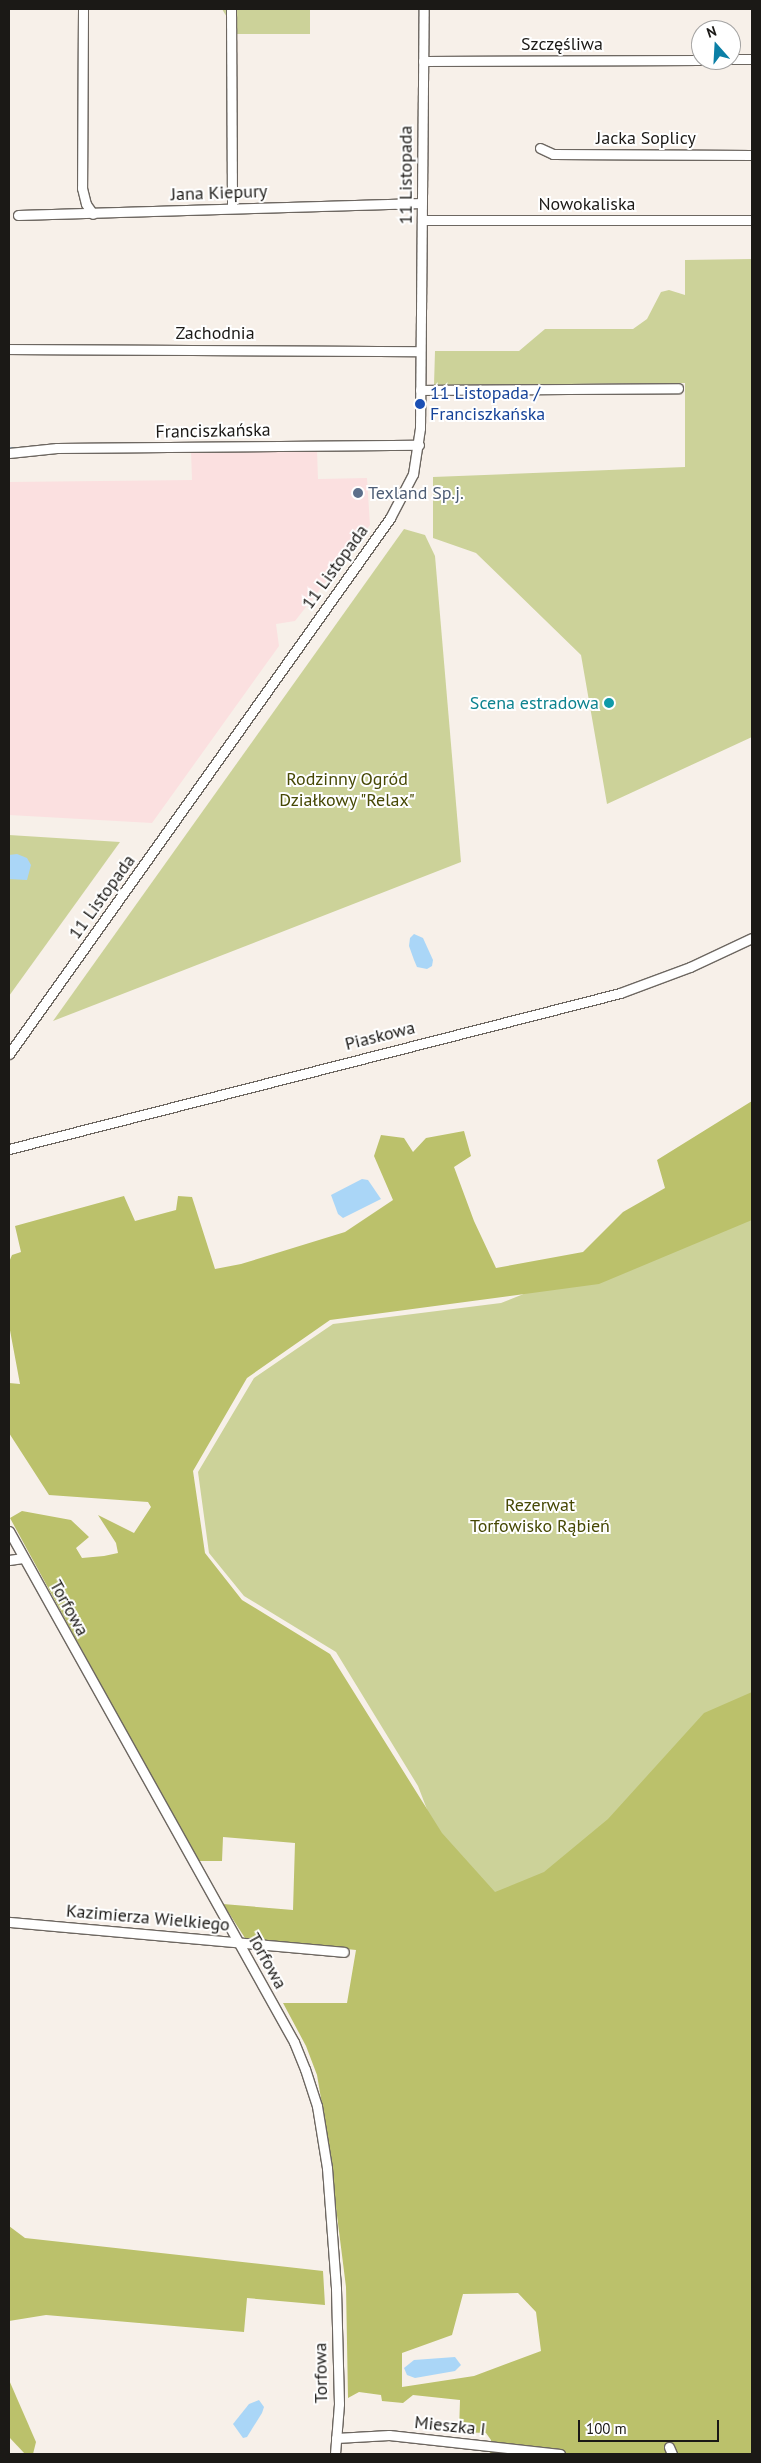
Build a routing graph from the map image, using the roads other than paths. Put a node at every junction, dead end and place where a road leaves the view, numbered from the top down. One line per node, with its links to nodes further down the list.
1 (83, 9): 10 (street)
2 (231, 9): 9 (street)
3 (424, 9): 5 (street, 11 Listopada)
4 (691, 60): 5 (street, Szczęśliwa)
5 (423, 61): 8 (street, 11 Listopada)
6 (540, 148): 7 (street, Jacka Soplicy)
7 (752, 155)
8 (422, 203): 9 (street, Jana Kiepury); 12 (street, 11 Listopada)
9 (232, 208): 10 (street, Jana Kiepury)
10 (93, 214): 11 (street, Jana Kiepury)
11 (18, 215)
12 (422, 220): 13 (street, Nowokaliska); 15 (street, 11 Listopada)
13 (752, 220)
14 (9, 348): 15 (street, Zachodnia)
15 (420, 351): 17 (street, 11 Listopada)
16 (678, 388): 17 (street)
17 (420, 390): 18 (street, 11 Listopada)
18 (419, 445): 19 (street, Franciszkańska); 21 (street, 11 Listopada)
19 (9, 453)
20 (752, 938): 22 (street, Piaskowa)
21 (9, 1054)
22 (9, 1149)
23 (9, 1531): 24 (street, Torfowa)
24 (23, 1558): 25 (street); 27 (street, Torfowa)
25 (9, 1560)
26 (9, 1922): 27 (street, Kazimierza Wielkiego)
27 (238, 1942): 28 (street, Kazimierza Wielkiego); 29 (street, Torfowa)
28 (344, 1952)
29 (336, 2438): 30 (street, Torfowa); 31 (street, Mieszka I)
30 (335, 2454)
31 (560, 2454)

